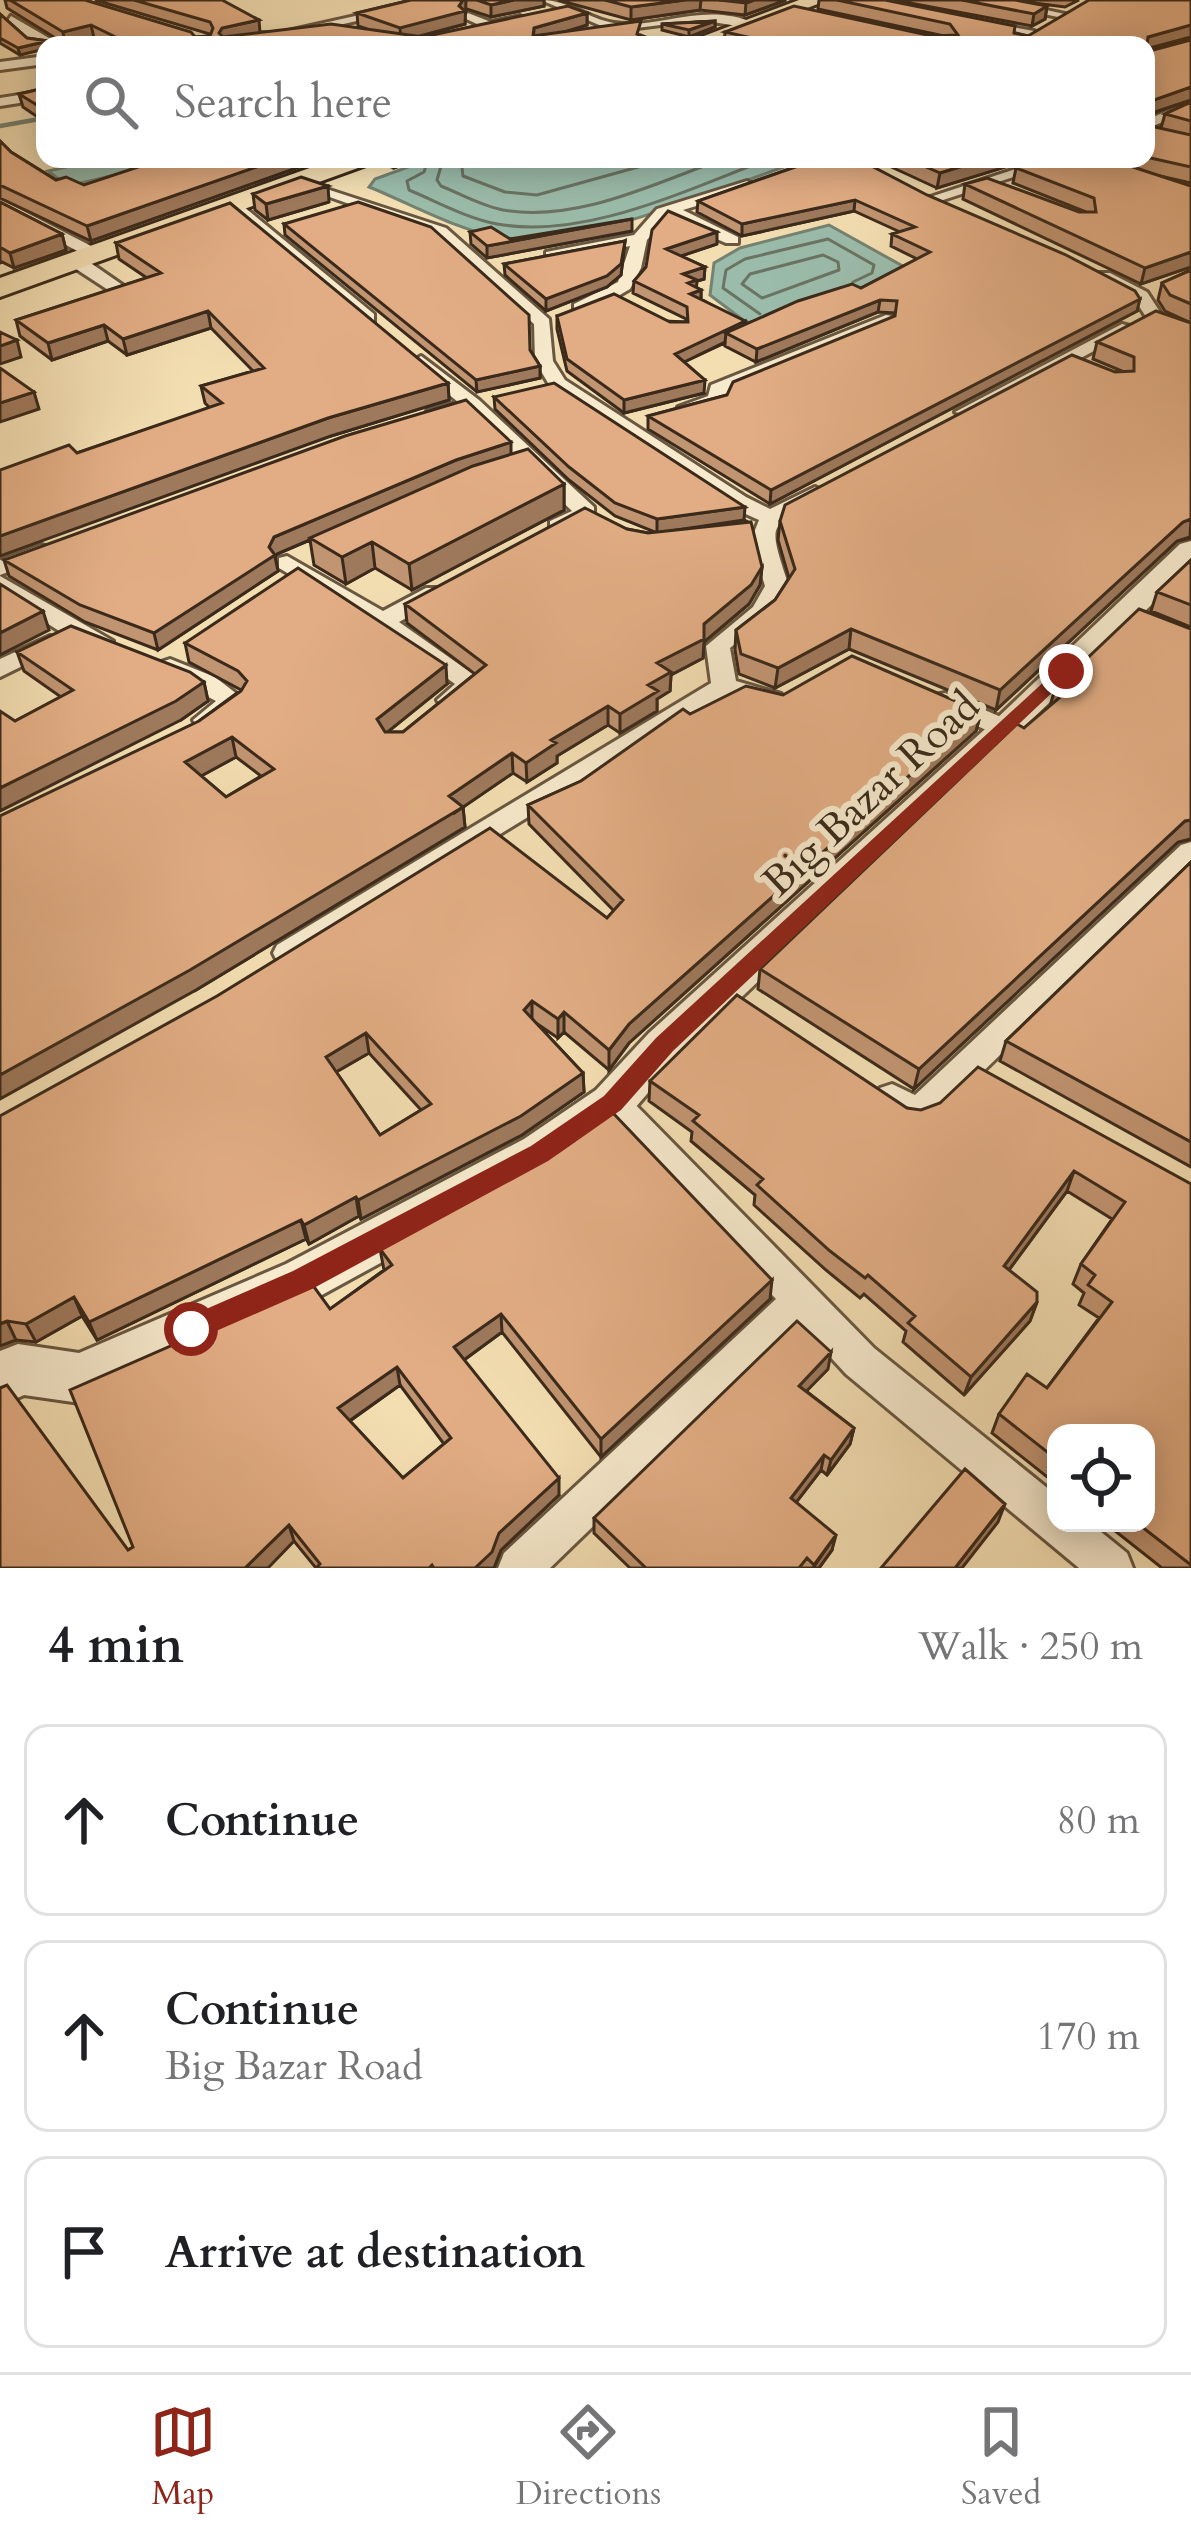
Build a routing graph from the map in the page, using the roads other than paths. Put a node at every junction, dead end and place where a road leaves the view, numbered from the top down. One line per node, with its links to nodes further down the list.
1 (443, 0): 14 (street)
2 (981, 0): 7 (street)
3 (791, 6): 6 (highway); 12 (highway)
4 (547, 7): 13 (street)
5 (1082, 8): 7 (street)
6 (823, 9)
7 (1067, 16): 16 (street)
8 (529, 18): 11 (street)
9 (11, 20): 17 (street)
10 (965, 22): 16 (street)
11 (469, 23)
12 (747, 23): 13 (street); 20 (highway); 21 (highway)
13 (613, 27): 15 (street)
14 (332, 28): 18 (street); 19 (street)
15 (587, 34)
16 (1034, 35)
17 (39, 36)
18 (278, 36)
19 (368, 36)
20 (706, 36)
21 (714, 36)
22 (36, 61): 23 (street)
23 (0, 66)
24 (36, 96): 25 (street)
25 (0, 102)
26 (1191, 105): 27 (street)
27 (1155, 124)
28 (1155, 133): 29 (street)
29 (1168, 138)
30 (318, 168): 39 (highway)
31 (336, 168): 33 (highway)
32 (1035, 168): 35 (street)
33 (298, 182): 39 (highway); 40 (street)
34 (760, 182): 43 (street)
35 (989, 184): 37 (street); 38 (street)
36 (914, 190): 38 (street)
37 (1008, 191)
38 (932, 199): 42 (street)
39 (230, 203): 47 (highway); 57 (street)
40 (358, 203): 44 (street); 56 (street)
41 (0, 205): 47 (street)
42 (952, 207)
43 (662, 212): 45 (street); 46 (street)
44 (321, 214)
45 (639, 239): 48 (street); 52 (street)
46 (732, 240)
47 (81, 255): 50 (highway); 51 (street)
48 (538, 258)
49 (1087, 268): 53 (street)
50 (0, 284)
51 (124, 293)
52 (615, 295): 54 (street); 56 (street)
53 (1148, 301): 58 (street); 60 (street)
54 (636, 306)
55 (886, 320): 65 (street)
56 (543, 323): 65 (street)
57 (387, 333)
58 (1191, 335)
59 (404, 348): 62 (street)
60 (1066, 360): 61 (street); 63 (street)
61 (1101, 374)
62 (483, 402): 64 (street); 66 (street)
63 (950, 421)
64 (405, 424)
65 (620, 425): 70 (street)
66 (535, 462): 67 (street); 69 (street)
67 (500, 472)
68 (843, 478): 70 (street)
69 (586, 512): 71 (street); 73 (street)
70 (769, 522): 72 (street); 83 (street)
71 (608, 526)
72 (742, 529)
73 (545, 533)
74 (66, 543): 76 (street)
75 (1191, 550): 87 (street, Big Bazar Road)
76 (0, 568)
77 (296, 571): 80 (street)
78 (464, 577): 80 (street)
79 (0, 583): 81 (street)
80 (382, 621): 86 (street)
81 (75, 631): 82 (street); 88 (street)
82 (0, 669)
83 (724, 686): 84 (street); 90 (street)
84 (796, 692)
85 (928, 694): 87 (street)
86 (434, 712)
87 (1006, 729): 94 (street, Big Bazar Road)
88 (192, 730)
89 (1191, 852): 91 (street)
90 (265, 967)
91 (968, 1063): 92 (street); 93 (street)
92 (860, 1077)
93 (1008, 1086)
94 (612, 1103): 95 (street); 96 (street, Big Bazar Road)
95 (800, 1301): 97 (street); 99 (street)
96 (0, 1381)
97 (1047, 1514)
98 (1069, 1532): 100 (street)
99 (519, 1568)
100 (1112, 1568)

